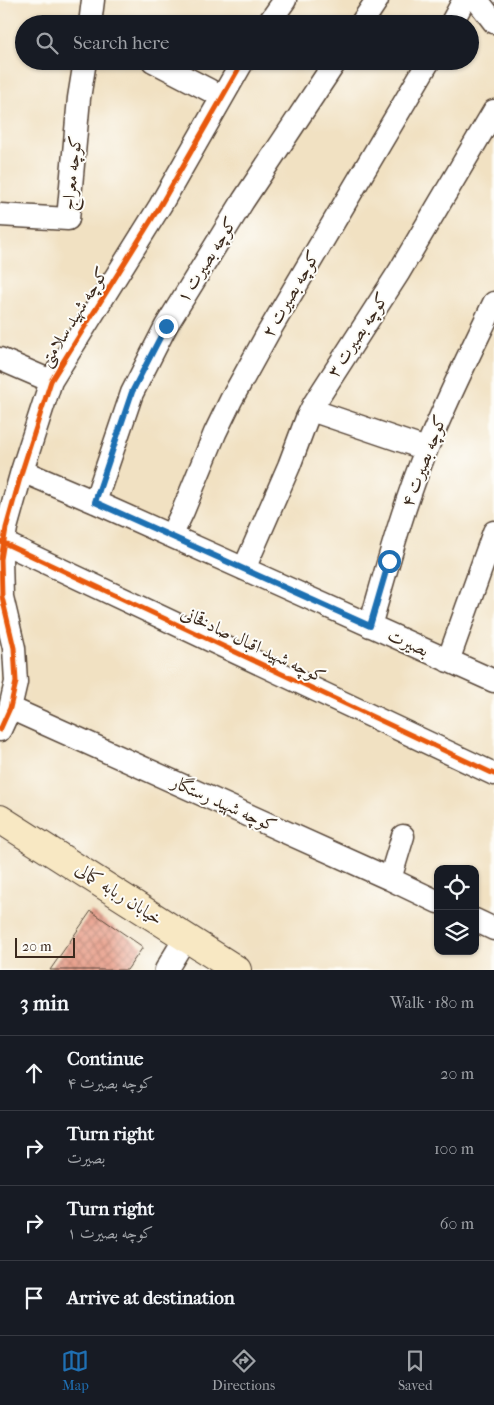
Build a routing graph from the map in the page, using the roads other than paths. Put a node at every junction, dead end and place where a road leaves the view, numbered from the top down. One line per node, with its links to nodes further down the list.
1 (93, 0): 6 (street)
2 (285, 0): 7 (street)
3 (377, 0): 8 (street)
4 (464, 0): 9 (street)
5 (477, 0): 10 (street)
6 (91, 15)
7 (274, 15)
8 (368, 15)
9 (456, 15)
10 (494, 22)
11 (83, 70): 18 (street, کوچه معراج)
12 (171, 70): 16 (street)
13 (238, 70): 21 (street, کوچه شهید سلامتی)
14 (330, 70): 25 (street, کوچه بصیرت ۱)
15 (424, 70): 27 (street, کوچه بصیرت ۲)
16 (209, 90)
17 (494, 111): 22 (street, کوچه بصیرت ۳)
18 (0, 215)
19 (494, 303): 23 (street, کوچه بصیرت ۴)
20 (0, 360): 21 (street)
21 (51, 381): 24 (street, کوچه شهید سلامتی)
22 (311, 410): 23 (street); 29 (street, کوچه بصیرت ۳)
23 (426, 449): 30 (street, کوچه بصیرت ۴)
24 (22, 471): 25 (street, بصیرت); 28 (street, کوچه شهید سلامتی)
25 (95, 502): 27 (street, بصیرت)
26 (494, 532): 31 (street)
27 (171, 536): 29 (street, بصیرت)
28 (2, 542): 33 (street, کوچه شهید سلامتی); 35 (street, کوچه شهید اقبال صادقخانی)
29 (244, 569): 30 (street, بصیرت)
30 (370, 626): 31 (street, بصیرت)
31 (448, 661): 32 (street, بصیرت)
32 (494, 681)
33 (10, 708): 34 (street, کوچه شهید سلامتی); 38 (street, کوچه شهید رستگار)
34 (0, 730)
35 (494, 774)
36 (0, 818): 42 (main road, خیابان ربابه کمالی)
37 (403, 836): 38 (street)
38 (390, 879): 39 (street, کوچه شهید رستگار)
39 (434, 900)
40 (479, 922): 41 (street)
41 (494, 929)
42 (186, 937): 43 (street); 44 (main road, خیابان ربابه کمالی)
43 (166, 970)
44 (237, 970)

